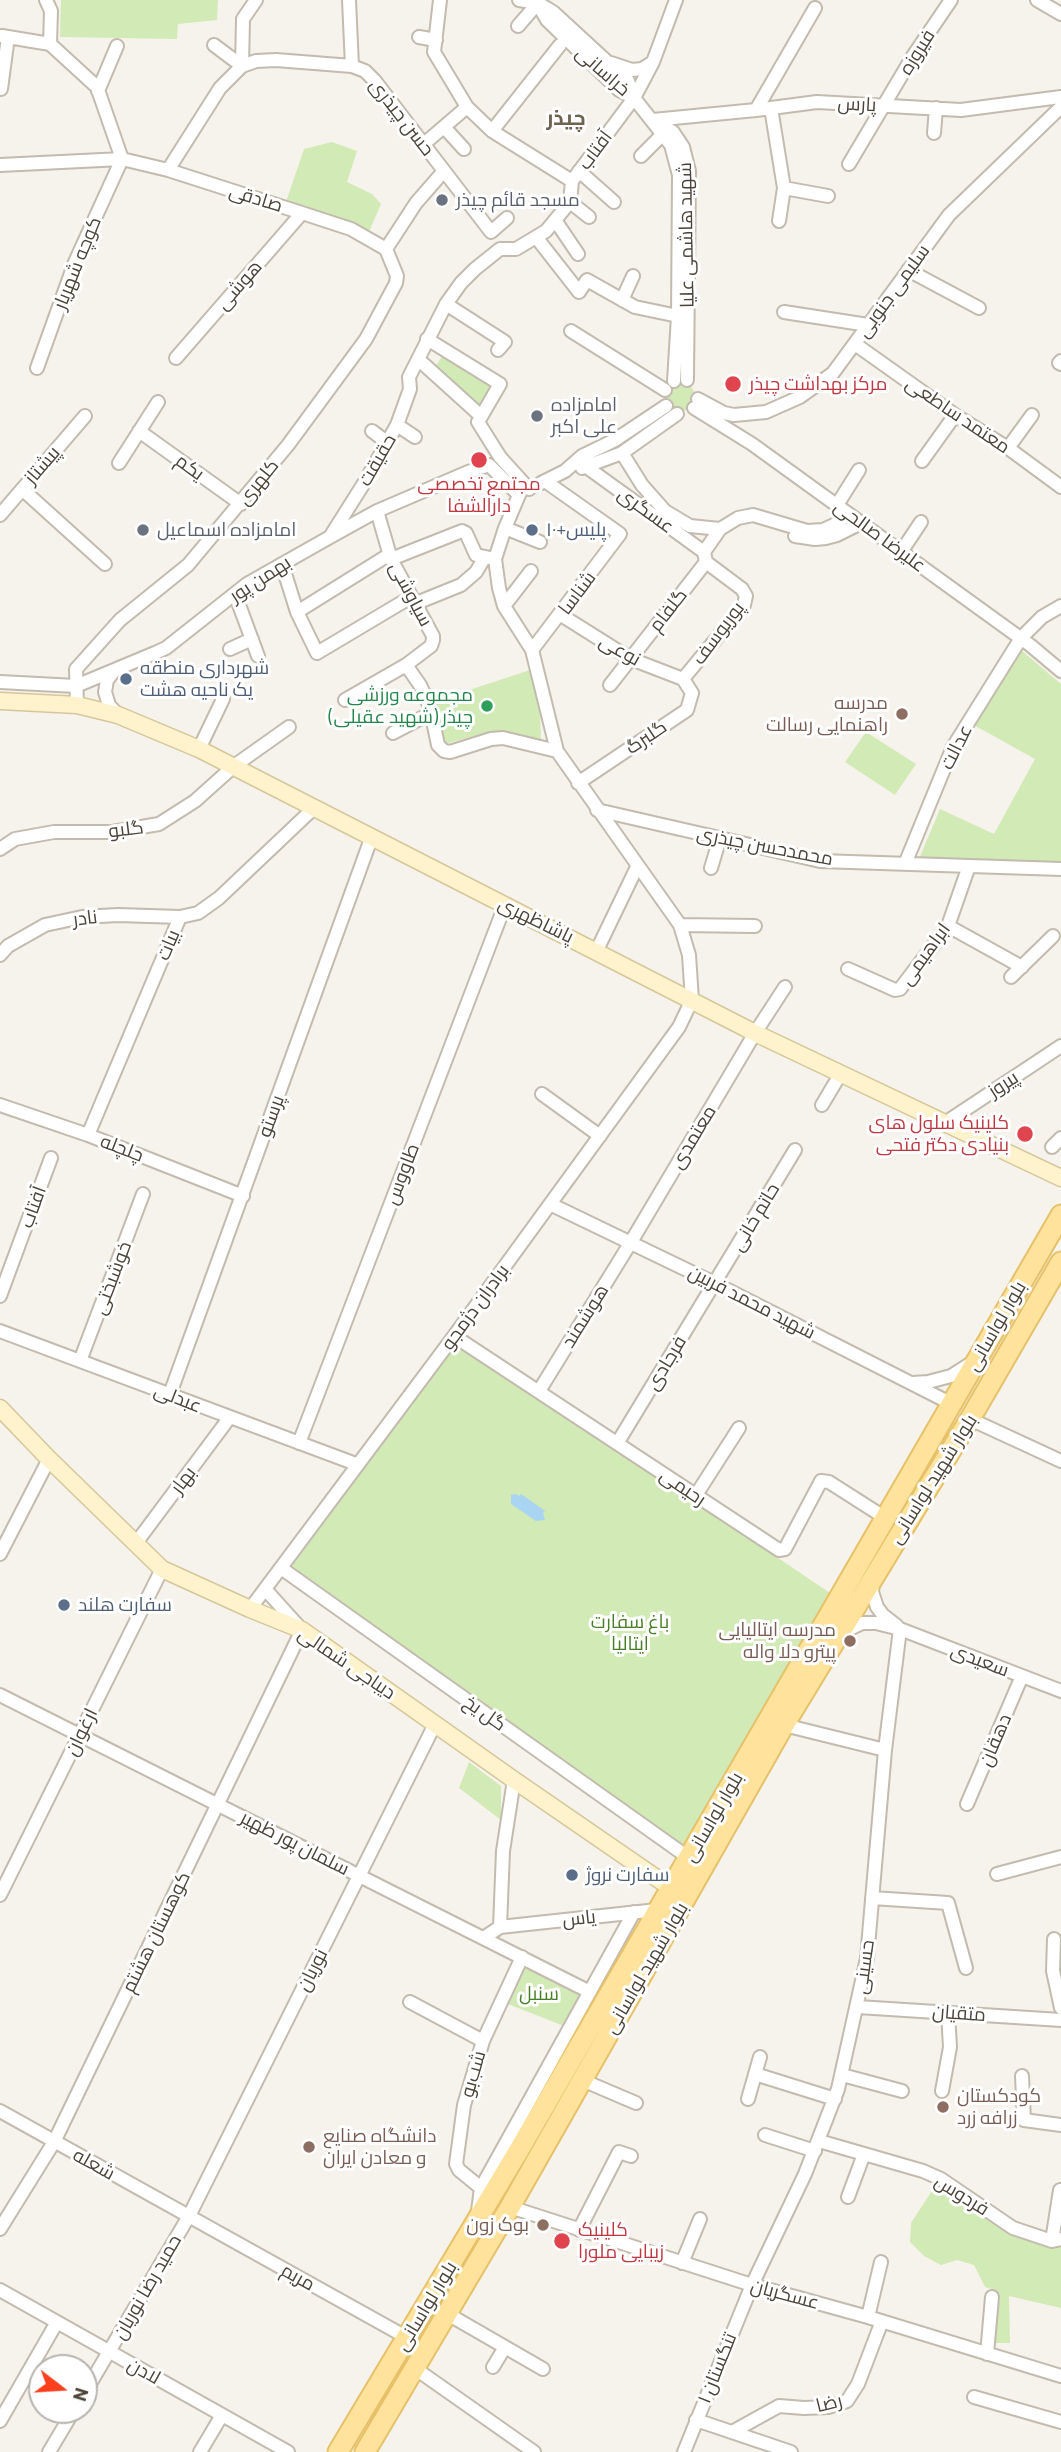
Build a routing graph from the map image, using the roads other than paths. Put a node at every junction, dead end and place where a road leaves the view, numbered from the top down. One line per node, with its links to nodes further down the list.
1 (46, 0): 16 (street)
2 (256, 0): 23 (street)
3 (349, 0): 22 (street)
4 (440, 0): 15 (street)
5 (519, 0): 9 (street)
6 (676, 0): 21 (street, آفتاب)
7 (951, 0): 28 (street, فیروزه)
8 (1037, 0): 11 (street)
9 (538, 2): 12 (street); 20 (street, خراسانی); 27 (street, خراسانی)
10 (815, 8): 33 (street)
11 (1061, 14)
12 (518, 26)
13 (4, 37): 16 (street); 24 (street)
14 (419, 37): 15 (street)
15 (436, 40): 29 (street)
16 (50, 44): 25 (street)
17 (560, 45): 37 (street)
18 (117, 46): 25 (street)
19 (214, 46): 23 (street)
20 (605, 61): 21 (street); 27 (street, خراسانی)
21 (653, 62): 27 (street, آفتاب)
22 (352, 65): 23 (street, حسن چیذری); 40 (street, حسن چیذری)
23 (242, 66): 47 (street)
24 (1, 89)
25 (98, 91): 44 (street)
26 (1061, 97): 32 (street, پارس)
27 (634, 98): 35 (street); 49 (street, آفتاب)
28 (884, 105): 31 (street, پارس); 32 (street, پارس); 45 (street, فیروزه)
29 (467, 107): 36 (street); 37 (street)
30 (1061, 107): 62 (street, سلیمی جنوبی)
31 (771, 108): 33 (street, پارس); 50 (street)
32 (936, 108): 38 (street)
33 (756, 110): 34 (street, پارس)
34 (693, 116): 35 (street, پارس); 41 (street)
35 (653, 120): 39 (street, شهید هاشمی علیا); 41 (street, شهید هاشمی علیا)
36 (444, 127): 40 (street); 42 (street)
37 (492, 131): 49 (street)
38 (934, 133)
39 (663, 134): 43 (street); 68 (street, شهید هاشمی علیا)
40 (425, 143): 48 (street, حسن چیذری)
41 (683, 147): 77 (street, شهید هاشمی علیا)
42 (464, 149)
43 (641, 156)
44 (122, 159): 46 (street); 47 (street, صادقی); 76 (street, کوچه شهریار)
45 (849, 164)
46 (0, 165)
47 (168, 170): 54 (street, صادقی)
48 (443, 172): 56 (street, حسن چیذری); 60 (street)
49 (575, 176): 52 (street, آفتاب); 53 (street)
50 (784, 188): 51 (street); 58 (street)
51 (828, 196)
52 (570, 202): 55 (street); 57 (street)
53 (614, 202)
54 (302, 213): 60 (street, صادقی); 74 (street, هوشی)
55 (589, 217)
56 (507, 218)
57 (555, 220): 59 (street); 61 (street)
58 (779, 221)
59 (536, 237): 64 (street); 65 (street, حقیقت)
60 (386, 249): 106 (street, کلهری)
61 (578, 254)
62 (908, 270): 66 (street); 69 (street, سلیمی جنوبی)
63 (633, 276): 64 (street)
64 (622, 300): 68 (street)
65 (446, 304): 71 (street, حقیقت); 73 (street)
66 (979, 308)
67 (784, 312): 69 (street)
68 (678, 316): 77 (street, شهید هاشمی علیا)
69 (868, 325): 72 (street, سلیمی جنوبی)
70 (571, 331): 77 (street)
71 (427, 339): 75 (street, حقیقت); 86 (street)
72 (855, 344): 81 (street, سلیمی جنوبی); 83 (street, معتمد ساطعی)
73 (498, 350)
74 (176, 358)
75 (418, 359): 86 (street); 87 (street, حقیقت)
76 (37, 368)
77 (676, 384): 79 (street); 80 (street)
78 (158, 402): 88 (street)
79 (696, 404): 81 (street, سلیمی جنوبی); 82 (street); 92 (street, علیرضا صالحی)
80 (666, 405): 82 (street); 101 (street)
81 (766, 412): 92 (street)
82 (677, 414): 94 (street)
83 (955, 415): 93 (street, معتمد ساطعی); 96 (street)
84 (1032, 415): 93 (street)
85 (85, 416): 104 (street, پیشتاز)
86 (481, 416): 95 (street)
87 (397, 425): 90 (street); 91 (street, حقیقت)
88 (139, 431): 97 (street); 106 (street, یکم)
89 (372, 431): 91 (street)
90 (415, 438)
91 (388, 443): 116 (street, حقیقت)
92 (752, 444): 107 (street, علیرضا صالحی)
93 (1008, 448): 103 (street, معتمد ساطعی)
94 (622, 453): 99 (street); 115 (street, عسگری)
95 (500, 457): 98 (street); 105 (street)
96 (922, 461)
97 (119, 463)
98 (489, 466): 105 (street); 108 (street, بهمن پور)
99 (588, 468): 101 (street); 120 (street, عسگری)
100 (859, 470): 107 (street)
101 (565, 471): 102 (street)
102 (545, 481): 105 (street); 130 (street, شناسا)
103 (1061, 487)
104 (22, 489): 110 (street, پیشتاز); 122 (street)
105 (524, 492): 114 (street)
106 (240, 504): 143 (street, کلهری)
107 (837, 505): 109 (street, علیرضا صالحی)
108 (377, 511): 116 (street, بهمن پور); 119 (street, سیاوشی)
109 (848, 514): 111 (street); 113 (street, علیرضا صالحی)
110 (0, 515)
111 (738, 518): 113 (street); 115 (street)
112 (921, 522): 118 (street)
113 (861, 523): 118 (street, علیرضا صالحی)
114 (505, 528): 117 (street); 121 (street)
115 (720, 529): 120 (street)
116 (330, 537): 123 (street, بهمن پور)
117 (540, 542)
118 (901, 552): 131 (street, علیرضا صالحی)
119 (391, 556): 121 (street); 126 (street, سیاوشی); 129 (street)
120 (705, 557): 136 (street, گلفام); 140 (street, پوریوسف)
121 (490, 558): 126 (street); 127 (street)
122 (105, 564)
123 (282, 564): 125 (street, بهمن پور); 129 (street)
124 (531, 570): 127 (street)
125 (235, 594): 132 (street); 138 (street, بهمن پور)
126 (412, 601): 129 (street); 137 (street, سیاوشی)
127 (504, 606): 134 (street)
128 (1061, 606): 131 (street, عدالت)
129 (297, 612)
130 (561, 615): 134 (street, شناسا); 136 (street, نوعی)
131 (1021, 638): 139 (street, علیرضا صالحی); 161 (street, عدالت)
132 (251, 639): 133 (street); 135 (street)
133 (230, 649)
134 (532, 650): 153 (street)
135 (258, 656)
136 (631, 659): 140 (street, نوعی); 142 (street, گلفام)
137 (406, 665): 146 (street); 148 (street)
138 (115, 670): 143 (street, بهمن پور); 149 (street)
139 (1061, 671)
140 (683, 679): 155 (street, گلبرگ)
141 (0, 682): 143 (street)
142 (610, 685)
143 (76, 686): 147 (street)
144 (223, 699): 152 (street)
145 (0, 701): 147 (main road, پاشاظهری)
146 (345, 701)
147 (77, 705): 149 (main road, پاشاظهری)
148 (431, 713): 151 (street); 153 (street)
149 (118, 715): 152 (main road, پاشاظهری)
150 (289, 727): 154 (street, گلبو)
151 (393, 733)
152 (199, 749): 154 (main road, پاشاظهری)
153 (556, 751): 155 (street)
154 (234, 766): 156 (main road, پاشاظهری); 160 (street, گلبو)
155 (578, 783): 157 (street)
156 (315, 807): 158 (main road, پاشاظهری); 167 (street, بیات)
157 (597, 810): 159 (street, محمدحسن چیذری); 163 (street)
158 (372, 836): 166 (main road, پاشاظهری); 192 (street, پرستو)
159 (720, 838): 161 (street, محمدحسن چیذری); 164 (street)
160 (0, 849)
161 (905, 864): 162 (street, محمدحسن چیذری)
162 (969, 866): 165 (street, محمدحسن چیذری); 170 (street, ابراهیمی)
163 (637, 867): 168 (street); 172 (street)
164 (711, 868)
165 (1061, 869)
166 (505, 905): 172 (main road, پاشاظهری); 214 (street, طاووس)
167 (180, 917): 173 (street, نادر); 186 (street, بیات)
168 (680, 925): 169 (street); 178 (street)
169 (755, 926)
170 (948, 926): 174 (street); 175 (street, ابراهیمی)
171 (1054, 936): 174 (street)
172 (597, 950): 178 (main road, پاشاظهری)
173 (0, 955)
174 (1022, 967): 176 (street)
175 (848, 970)
176 (1011, 977)
177 (785, 987): 179 (street)
178 (692, 1000): 179 (main road, پاشاظهری); 187 (street, برادران دژمجو)
179 (755, 1032): 181 (main road, پاشاظهری); 196 (street, معتمدی)
180 (1061, 1046): 185 (street, پیروز)
181 (841, 1073): 184 (street); 185 (main road, پاشاظهری)
182 (542, 1094): 187 (street)
183 (0, 1105): 186 (street, چلچله)
184 (822, 1105)
185 (944, 1123): 190 (main road, پاشاظهری)
186 (88, 1135): 192 (street, چلچله)
187 (600, 1136): 193 (street, برادران دژمجو)
188 (795, 1150): 198 (street, حاتم خانی)
189 (51, 1158): 199 (street, آفتاب)
190 (1061, 1178)
191 (143, 1194): 204 (street, خوشبختی)
192 (243, 1196): 207 (street, پرستو)
193 (550, 1204): 196 (street, شهید محمد فربین); 202 (street, برادران دژمجو)
194 (1061, 1215): 195 (main road, بلوار لواسانی)
195 (1056, 1232): 203 (main road, بلوار لواسانی)
196 (631, 1242): 198 (street, شهید محمد فربین); 206 (street, هوشمند)
197 (1061, 1262): 200 (main road, بلوار لواسانی)
198 (715, 1283): 205 (street, شهید محمد فربین); 213 (street, فرجادی)
199 (0, 1296)
200 (1037, 1304): 211 (main road, بلوار شهید لواسانی)
201 (0, 1331): 204 (street, عبدلی)
202 (454, 1336): 206 (street, رحیمی); 217 (street, برادران دژمجو)
203 (976, 1360): 205 (street); 208 (main road, بلوار لواسانی)
204 (80, 1361): 207 (street, عبدلی)
205 (913, 1383): 208 (street, شهید محمد فربین)
206 (539, 1391): 213 (street, رحیمی)
207 (170, 1394): 210 (street, عبدلی)
208 (952, 1404): 219 (main road, بلوار لواسانی)
209 (0, 1408): 215 (main road, دیباجی شمالی)
210 (230, 1417): 214 (street, عبدلی); 221 (street, بهار)
211 (970, 1419): 216 (street); 225 (main road, بلوار شهید لواسانی)
212 (739, 1427): 218 (street)
213 (618, 1442): 218 (street, رحیمی)
214 (299, 1443): 217 (street, عبدلی)
215 (48, 1459): 220 (street); 221 (main road, دیباجی شمالی)
216 (1061, 1461)
217 (356, 1464): 223 (street, برادران دژمجو)
218 (696, 1495): 219 (street, رحیمی)
219 (887, 1519): 242 (main road, بلوار لواسانی)
220 (4, 1538): 222 (street)
221 (136, 1543): 224 (main road, دیباجی شمالی)
222 (0, 1554)
223 (281, 1568): 226 (street, برادران دژمجو); 242 (street, گل یخ)
224 (162, 1569): 227 (main road, دیباجی شمالی); 236 (street, ارغوان)
225 (874, 1575): 228 (street, سعیدی); 230 (main road, بلوار شهید لواسانی)
226 (265, 1589): 227 (street, برادران دژمجو); 229 (street)
227 (250, 1609): 229 (main road, دیباجی شمالی)
228 (900, 1629): 230 (street, سعیدی); 231 (street, سعیدی); 237 (street, حسینی)
229 (302, 1630): 234 (main road, دیباجی شمالی); 239 (street, کوهستان هشتم)
230 (838, 1635): 235 (main road, بلوار شهید لواسانی)
231 (1022, 1676): 232 (street, سعیدی); 240 (street, دهقان)
232 (1061, 1690)
233 (0, 1695): 236 (street, سلمان پور ظهیر)
234 (435, 1724): 238 (main road, دیباجی شمالی); 244 (street, نوریان)
235 (784, 1725): 237 (street); 266 (main road, بلوار شهید لواسانی)
236 (80, 1735): 239 (street, سلمان پور ظهیر); 246 (street, ارغوان)
237 (885, 1750): 247 (street, حسینی)
238 (514, 1780): 245 (main road, دیباجی شمالی); 250 (street)
239 (218, 1804): 244 (street, سلمان پور ظهیر); 275 (street, کوهستان هشتم)
240 (967, 1804)
241 (1061, 1857): 243 (street)
242 (689, 1858): 245 (main road, بلوار لواسانی)
243 (997, 1874)
244 (359, 1875): 251 (street, سلمان پور ظهیر); 283 (street, نوریان)
245 (671, 1888): 248 (main road, بلوار لواسانی)
246 (0, 1895)
247 (872, 1898): 254 (street); 257 (street, حسینی)
248 (657, 1910): 249 (street, یاس); 285 (main road, بلوار لواسانی)
249 (634, 1912): 250 (street, یاس); 255 (street)
250 (500, 1927): 251 (street, یاس)
251 (485, 1937): 253 (street, سلمان پور ظهیر)
252 (1054, 1939): 258 (street)
253 (522, 1957): 255 (street, سلمان پور ظهیر); 261 (street, شب‌بو)
254 (966, 1968)
255 (590, 1992): 279 (street)
256 (410, 2002): 261 (street)
257 (858, 2007): 259 (street, متقیان); 264 (street, حسینی)
258 (1061, 2008)
259 (947, 2012): 260 (street, متقیان); 268 (street)
260 (1061, 2020)
261 (483, 2041): 279 (street, شب‌بو)
262 (760, 2057): 263 (street)
263 (755, 2074): 269 (street); 270 (street)
264 (842, 2075): 267 (street); 270 (street, حسینی)
265 (1022, 2076): 273 (street)
266 (582, 2080): 271 (street); 282 (main road, بلوار شهید لواسانی)
267 (902, 2091)
268 (942, 2091)
269 (748, 2099)
270 (835, 2099): 276 (street, حسینی)
271 (636, 2103)
272 (0, 2111): 275 (street, شعله)
273 (1061, 2125)
274 (765, 2136): 276 (street, فردوس)
275 (54, 2141): 283 (street, شعله); 286 (street, کوهستان هشتم)
276 (817, 2146): 277 (street, فردوس); 291 (street, حسینی)
277 (864, 2154): 281 (street); 288 (street, فردوس)
278 (631, 2156): 287 (street)
279 (481, 2189): 285 (street)
280 (1059, 2190): 288 (street)
281 (848, 2197)
282 (510, 2207): 287 (street, عسگریان); 294 (main road, بلوار شهید لواسانی)
283 (189, 2216): 298 (street, مریم); 300 (street, حمید رضا نوریان)
284 (700, 2219): 290 (street)
285 (476, 2222): 298 (main road, بلوار لواسانی)
286 (0, 2229)
287 (579, 2230): 290 (street, عسگریان)
288 (1056, 2240)
289 (881, 2262): 295 (street)
290 (682, 2263): 291 (street, عسگریان)
291 (751, 2285): 295 (street, عسگریان); 311 (street, تنگستان ۱)
292 (0, 2290): 297 (street, لادن)
293 (992, 2297): 301 (street)
294 (446, 2313): 299 (street); 302 (main road, بلوار شهید لواسانی)
295 (868, 2316): 296 (street, عسگریان)
296 (882, 2321): 301 (street, عسگریان); 315 (street, رضا)
297 (57, 2322): 300 (street, لادن); 312 (street)
298 (406, 2337): 308 (main road, بلوار لواسانی)
299 (505, 2347): 303 (street); 304 (street)
300 (110, 2352): 305 (street, حمید رضا نوریان); 309 (street, لادن)
301 (987, 2354): 306 (street, عسگریان)
302 (413, 2367): 310 (main road, بلوار شهید لواسانی); 316 (street)
303 (493, 2367)
304 (543, 2369)
305 (98, 2371)
306 (1061, 2376)
307 (974, 2397): 313 (street)
308 (366, 2406): 310 (main road); 320 (main road, بلوار لواسانی)
309 (222, 2415): 318 (street); 319 (street, لادن)
310 (385, 2416): 321 (main road, بلوار شهید لواسانی)
311 (696, 2420): 315 (street); 322 (street, تنگستان ۱)
312 (0, 2421)
313 (1061, 2422)
314 (66, 2424): 317 (street)
315 (732, 2432): 323 (street)
316 (527, 2450)
317 (49, 2452)
318 (200, 2452)
319 (288, 2452)
320 (338, 2452)
321 (365, 2452)
322 (684, 2452)
323 (791, 2452)

